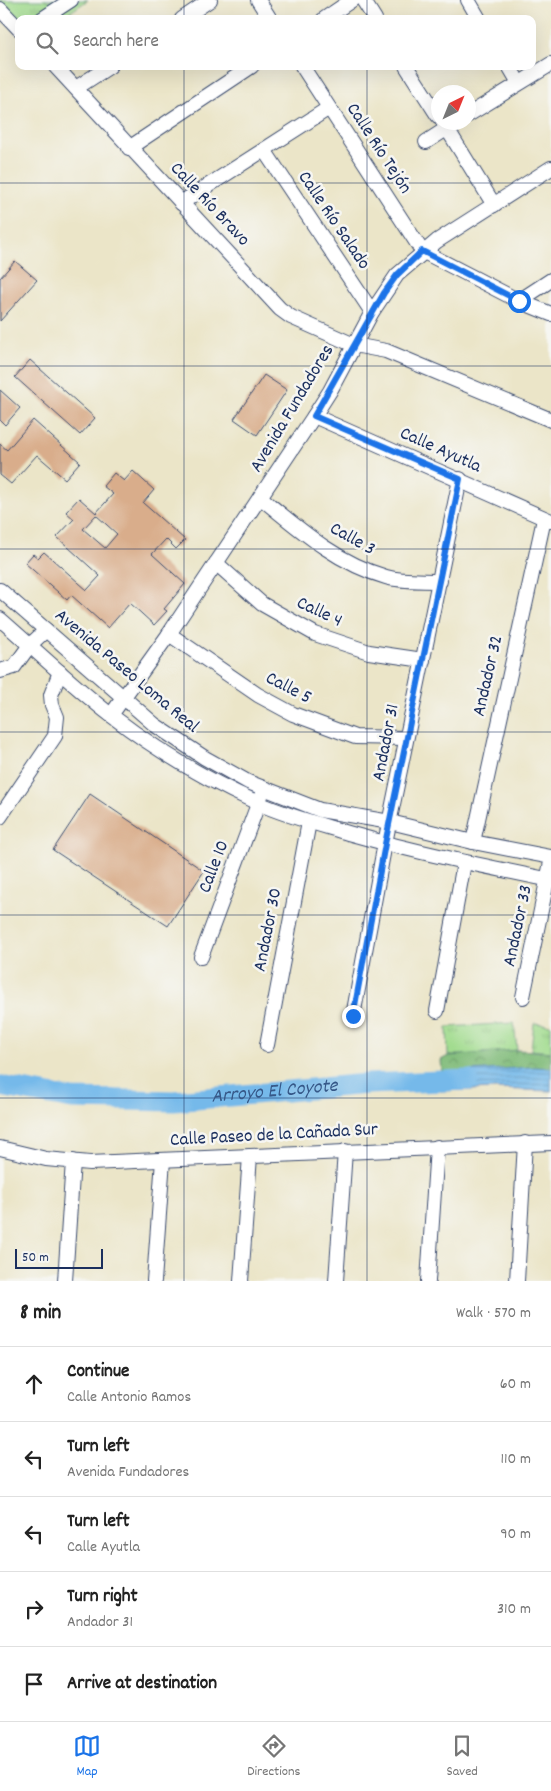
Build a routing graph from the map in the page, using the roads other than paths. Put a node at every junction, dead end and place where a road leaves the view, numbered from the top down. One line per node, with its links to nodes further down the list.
1 (71, 0): 8 (street)
2 (210, 0): 9 (street)
3 (258, 0): 10 (street)
4 (352, 0): 11 (street)
5 (362, 0): 12 (street)
6 (468, 0): 13 (street)
7 (0, 9): 14 (street)
8 (48, 15)
9 (188, 15)
10 (267, 15)
11 (330, 15)
12 (372, 15)
13 (477, 15)
14 (15, 25)
15 (551, 64): 22 (street)
16 (59, 70): 23 (street, Calle Río Bravo)
17 (104, 70): 23 (street)
18 (246, 70): 30 (street)
19 (305, 70): 25 (street, Calle Río Tejón)
20 (409, 70): 24 (street)
21 (511, 70): 22 (street)
22 (519, 83): 26 (street)
23 (76, 88): 30 (street, Calle Río Bravo)
24 (431, 105)
25 (329, 108): 31 (street); 35 (street, Calle Río Tejón)
26 (476, 110)
27 (442, 130): 29 (street)
28 (452, 130): 34 (street)
29 (426, 142)
30 (129, 148): 33 (street, Calle Río Bravo)
31 (264, 150): 33 (street); 38 (street, Calle Río Salado)
32 (551, 168): 34 (street, Avenida Fundadores)
33 (181, 203): 40 (street, Calle Río Bravo)
34 (494, 205): 35 (street, Avenida Fundadores)
35 (422, 251): 37 (street); 38 (street, Avenida Fundadores)
36 (551, 280): 37 (street)
37 (519, 301): 39 (street)
38 (372, 312): 40 (street, Avenida Fundadores)
39 (551, 314)
40 (354, 345): 41 (street, Avenida Fundadores); 42 (street)
41 (314, 416): 43 (street, Calle Ayutla); 44 (street, Avenida Fundadores)
42 (551, 420)
43 (460, 479): 45 (street, Calle Ayutla); 47 (street, Andador 31)
44 (260, 497): 46 (street, Avenida Fundadores); 47 (street, Calle 3)
45 (548, 520): 65 (street, Andador 32)
46 (216, 563): 51 (street, Avenida Fundadores); 53 (street, Calle 4)
47 (440, 581): 53 (street, Andador 31)
48 (0, 590): 50 (street, Avenida Paseo Loma Real)
49 (0, 619): 52 (street, Avenida Paseo Loma Real)
50 (46, 630): 52 (street); 56 (street, Avenida Paseo Loma Real)
51 (168, 634): 56 (street, Avenida Fundadores); 58 (street, Calle 5)
52 (30, 645): 54 (street); 55 (street, Avenida Paseo Loma Real)
53 (423, 660): 58 (street, Andador 31)
54 (0, 671)
55 (60, 672): 57 (street, Avenida Paseo Loma Real); 62 (street)
56 (124, 697): 57 (street, Avenida Fundadores); 59 (street, Avenida Paseo Loma Real)
57 (111, 715): 59 (street, Avenida Paseo Loma Real)
58 (406, 738): 64 (street, Andador 31)
59 (229, 780): 60 (street, Avenida Paseo Loma Real); 61 (street, Avenida Paseo Loma Real)
60 (264, 789): 61 (street, Calle 10); 64 (street, Avenida Paseo Loma Real)
61 (259, 804): 63 (street, Avenida Paseo Loma Real); 71 (street, Calle 10)
62 (0, 817)
63 (309, 822): 66 (street, Avenida Paseo Loma Real); 75 (street, Andador 30)
64 (390, 822): 65 (street, Avenida Paseo Loma Real); 66 (street, Andador 31)
65 (472, 842): 67 (street, Avenida Paseo Loma Real)
66 (385, 844): 69 (street, Avenida Paseo Loma Real); 74 (street, Andador 31)
67 (551, 857)
68 (551, 862): 70 (street, Andador 33)
69 (464, 863): 70 (street, Avenida Paseo Loma Real); 73 (street)
70 (549, 880): 72 (street, Andador 33)
71 (201, 957)
72 (523, 997)
73 (437, 1011)
74 (353, 1016)
75 (267, 1045)
76 (525, 1143): 77 (street, Calle Paseo de la Cañada Sur); 78 (street, Calle Paseo de la Cañada Sur); 89 (street)
77 (551, 1143)
78 (437, 1147): 80 (street, Calle Paseo de la Cañada Sur); 88 (street)
79 (0, 1148): 83 (street, Calle Paseo de la Cañada Sur)
80 (345, 1151): 81 (street, Calle Paseo de la Cañada Sur); 87 (street)
81 (250, 1156): 82 (street, Calle Paseo de la Cañada Sur); 86 (street)
82 (162, 1160): 83 (street, Calle Paseo de la Cañada Sur); 85 (street)
83 (73, 1161): 84 (street)
84 (65, 1281)
85 (154, 1281)
86 (241, 1281)
87 (336, 1281)
88 (428, 1281)
89 (517, 1281)

